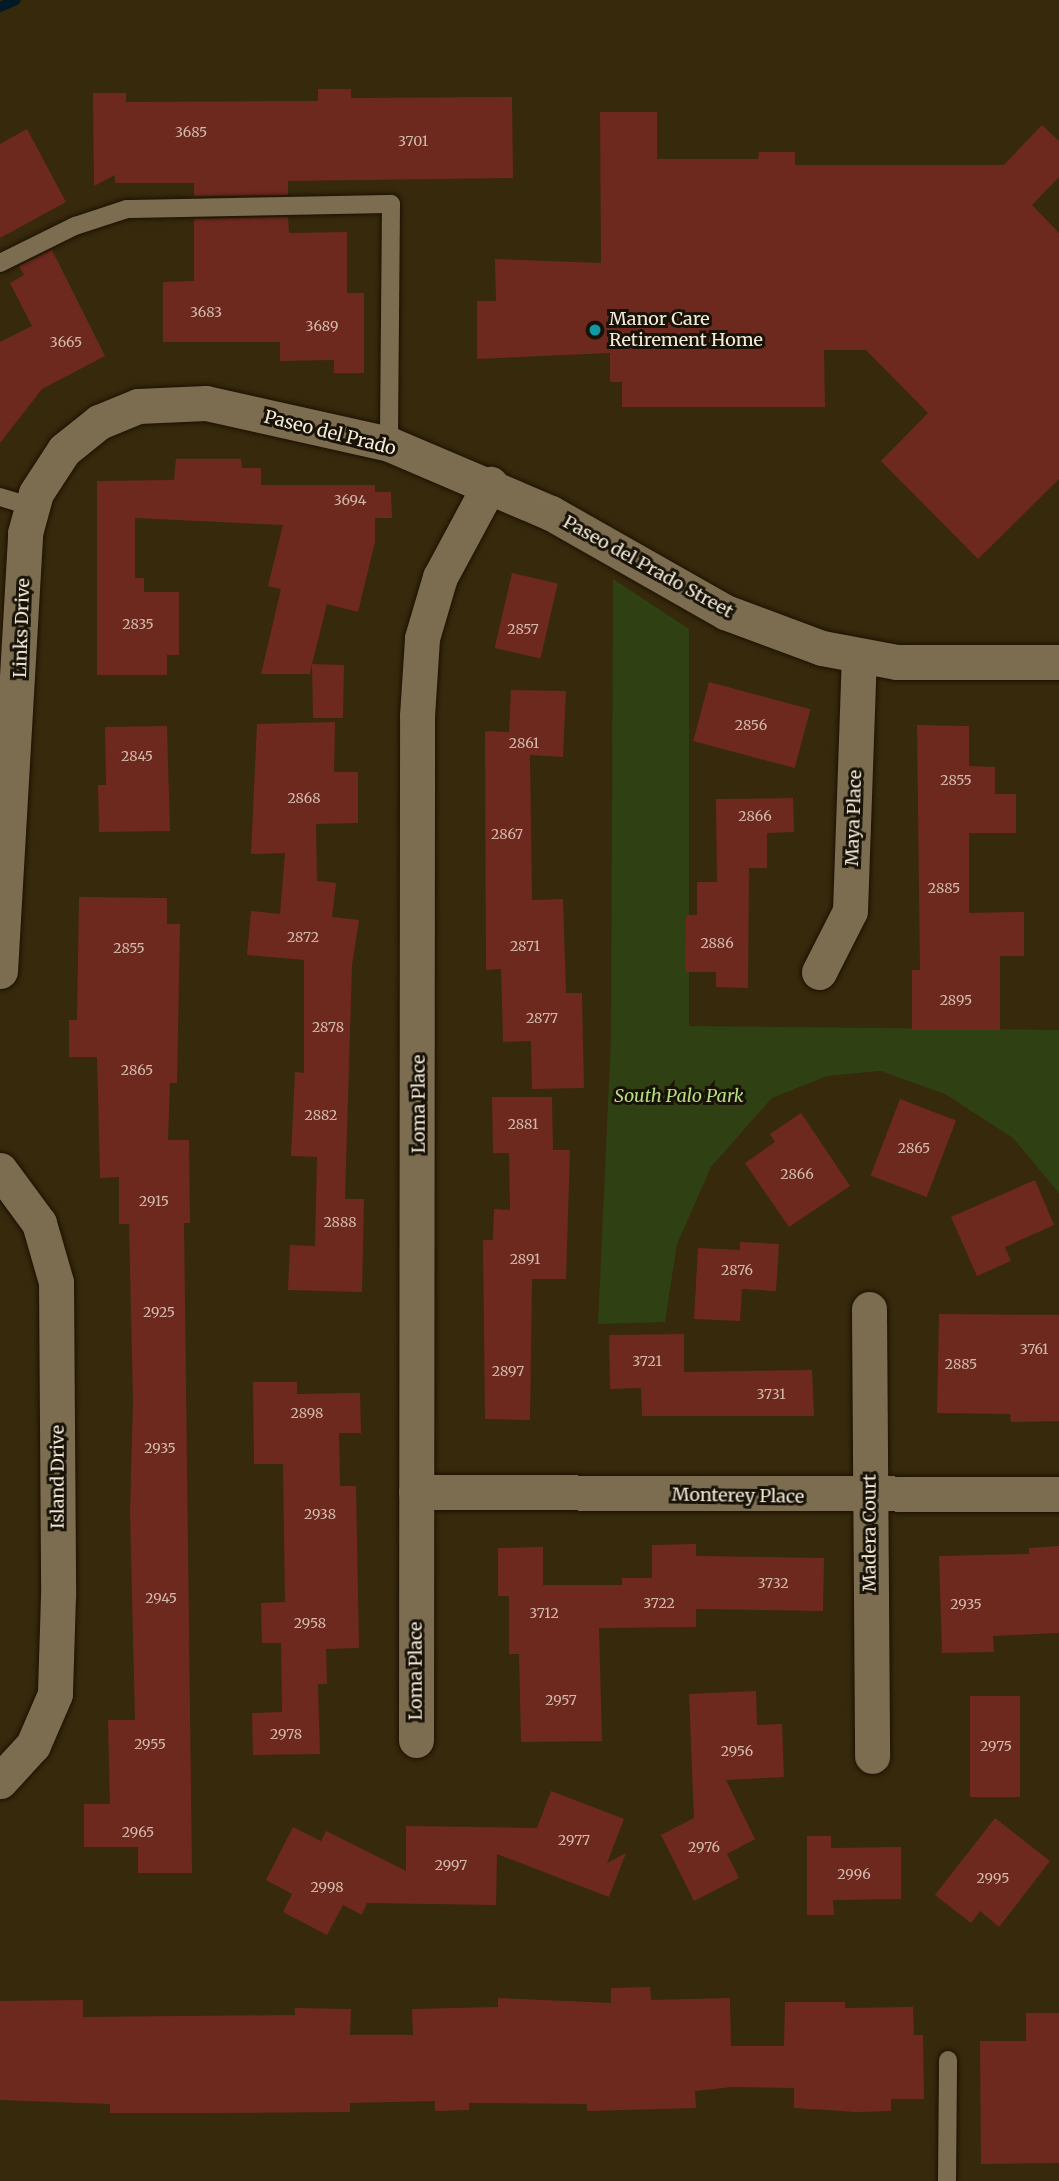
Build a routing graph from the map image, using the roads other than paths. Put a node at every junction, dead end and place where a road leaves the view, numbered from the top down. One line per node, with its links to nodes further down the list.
1 (0, 263): 3 (lane)
2 (206, 404): 3 (street, Paseo del Prado); 5 (street, Links Drive)
3 (388, 444): 4 (street, Paseo del Prado)
4 (491, 484): 6 (street, Paseo del Prado Street); 12 (street, Loma Place)
5 (16, 502): 8 (street, Links Drive)
6 (859, 657): 7 (street, Paseo del Prado Street); 9 (street, Maya Place)
7 (1059, 662)
8 (0, 971)
9 (819, 972)
10 (0, 1170): 17 (street, Island Drive)
11 (869, 1309): 14 (street, Madera Court)
12 (416, 1492): 14 (street, Monterey Place); 15 (street, Loma Place)
13 (1059, 1494): 14 (street, Monterey Place)
14 (870, 1497): 16 (street, Madera Court)
15 (416, 1740)
16 (872, 1756)
17 (0, 1781)
18 (948, 2060): 19 (lane)
19 (947, 2181)

